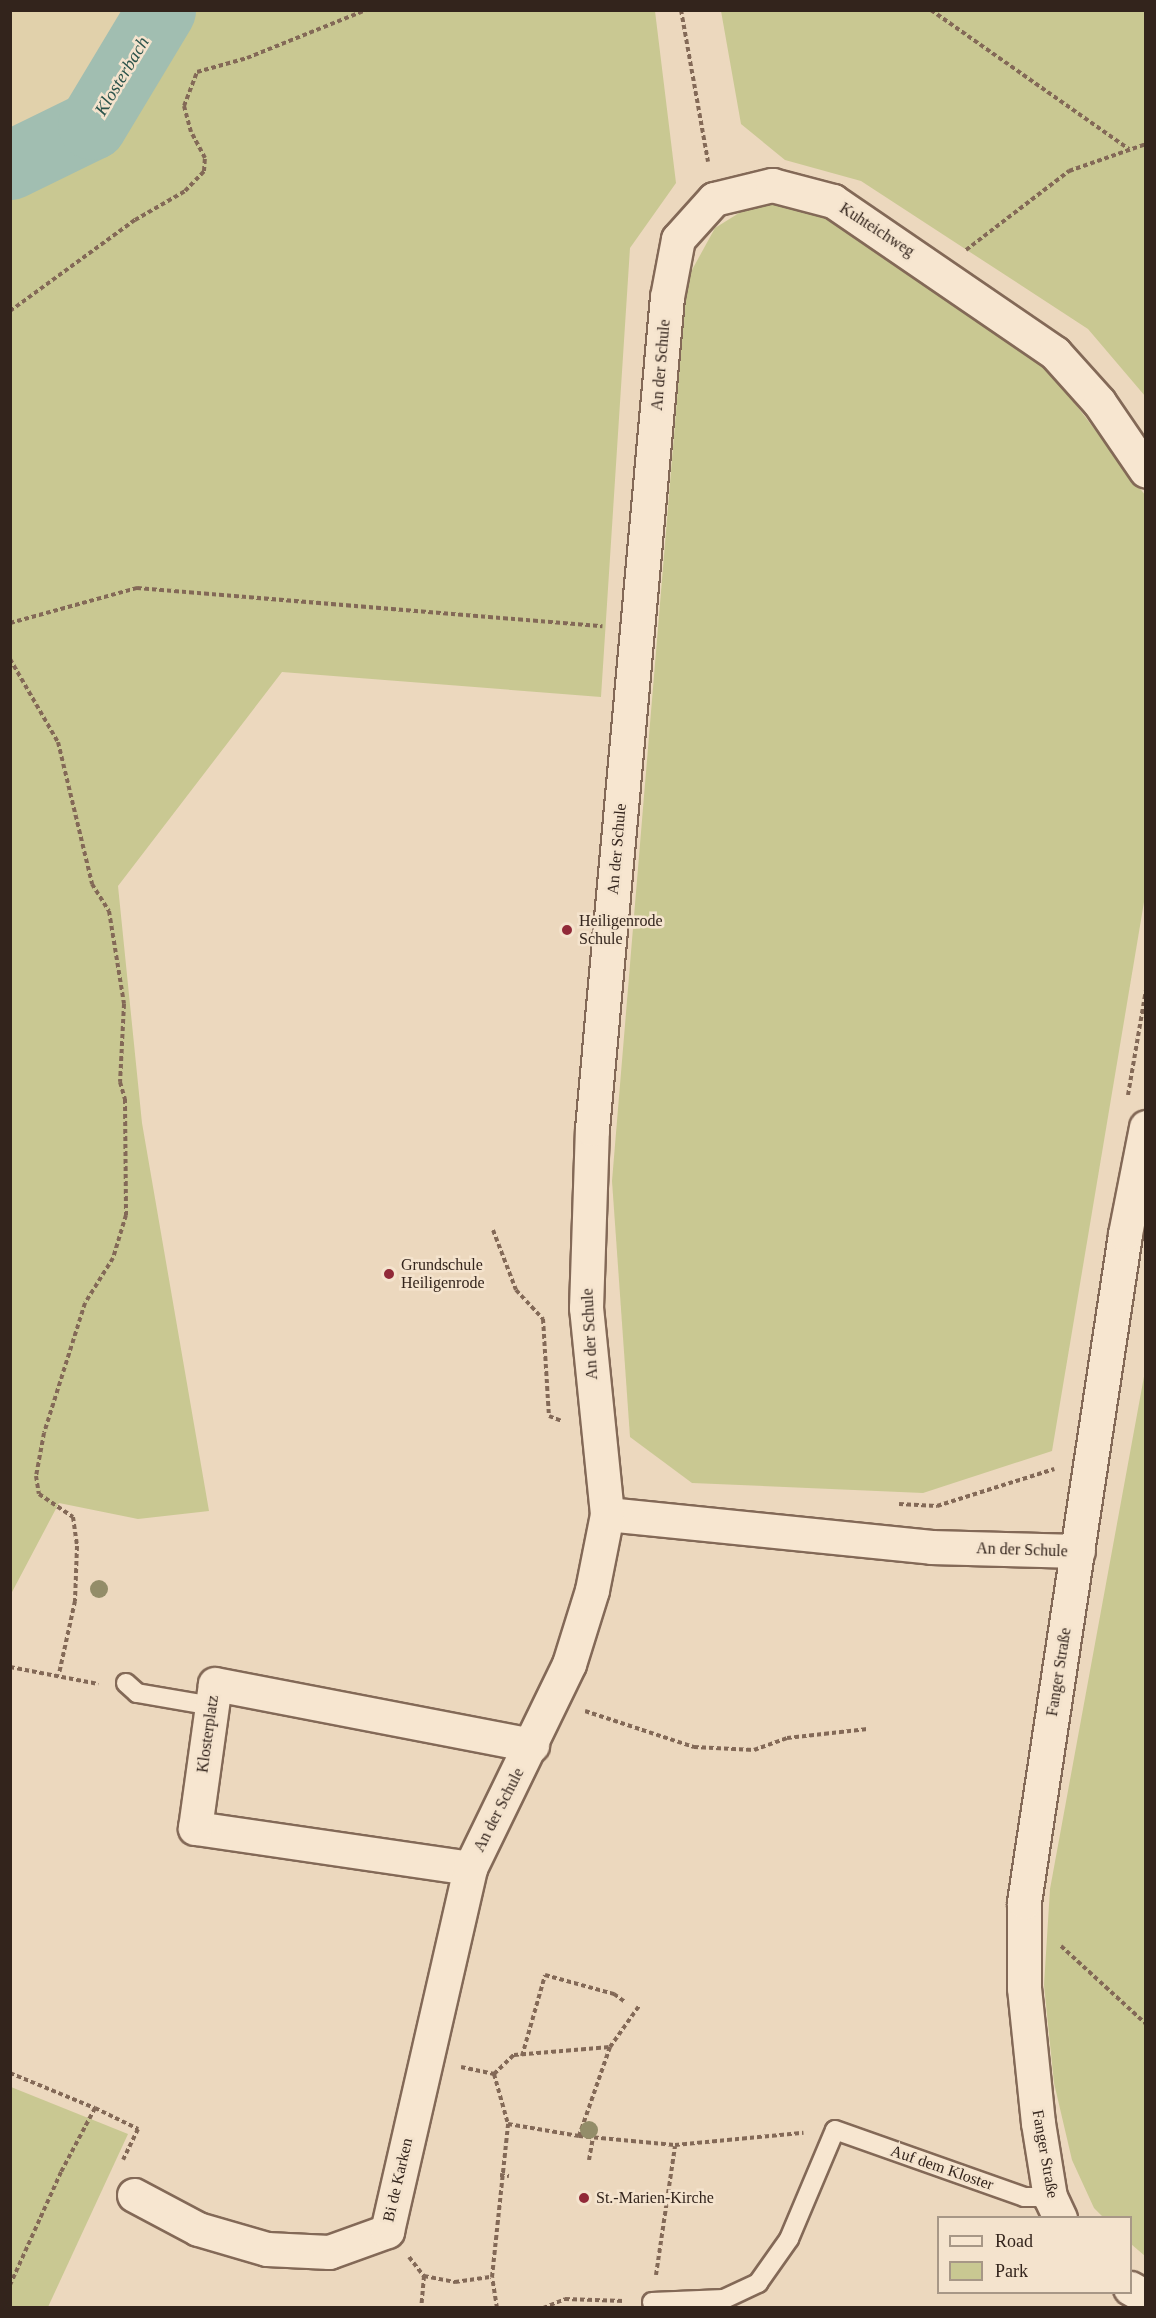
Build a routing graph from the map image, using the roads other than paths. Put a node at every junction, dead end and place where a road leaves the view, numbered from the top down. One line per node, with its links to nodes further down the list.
1 (714, 199): 2 (street, Kuhteichweg); 4 (street, An der Schule)
2 (1146, 471)
3 (1136, 1116): 5 (street, Fanger Straße)
4 (607, 1514): 5 (street, An der Schule); 8 (street, An der Schule)
5 (1078, 1551): 11 (street, Fanger Straße)
6 (126, 1683): 7 (lane)
7 (212, 1706): 8 (street, Klosterplatz); 9 (street, Klosterplatz)
8 (532, 1745): 9 (street, An der Schule)
9 (470, 1868): 10 (street, Bi de Karken)
10 (134, 2195)
11 (1055, 2207): 15 (lane, Auf dem Kloster)
12 (1132, 2289): 13 (street)
13 (1146, 2297)
14 (652, 2302): 15 (lane)
15 (699, 2305)

